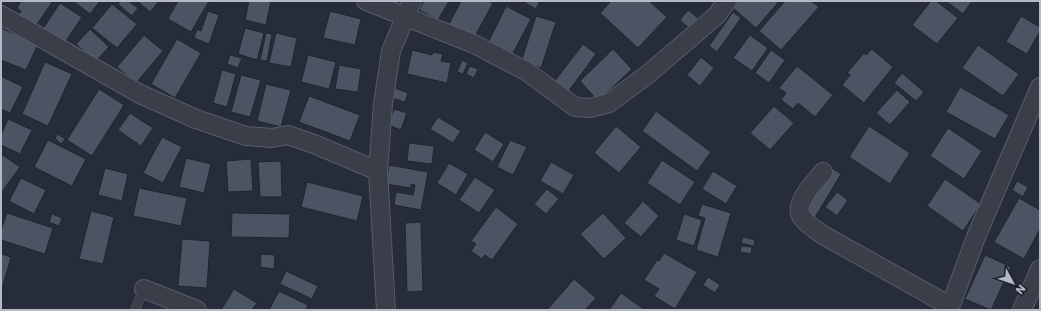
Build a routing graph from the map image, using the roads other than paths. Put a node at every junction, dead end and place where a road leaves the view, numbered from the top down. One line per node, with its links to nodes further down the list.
1 (366, 1): 3 (street)
2 (727, 1): 3 (street)
3 (409, 9): 6 (street)
4 (1, 15): 6 (street)
5 (1040, 87): 10 (street)
6 (378, 171): 13 (street)
7 (823, 172): 10 (street)
8 (1040, 269): 14 (street)
9 (144, 289): 11 (lane); 12 (street)
10 (950, 308)
11 (135, 310)
12 (197, 310)
13 (386, 310)
14 (1022, 310)

